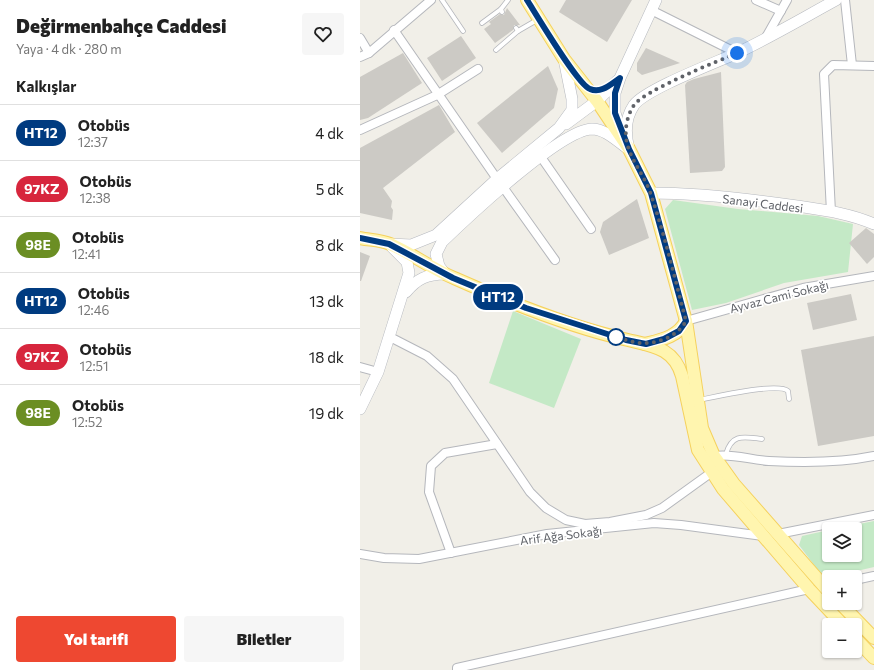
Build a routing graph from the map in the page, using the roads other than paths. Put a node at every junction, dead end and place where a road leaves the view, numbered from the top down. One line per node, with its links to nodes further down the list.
1 (431, 0): 13 (street)
2 (442, 0): 14 (lane)
3 (508, 0): 12 (lane)
4 (527, 0): 11 (main road)
5 (756, 0): 10 (street)
6 (787, 0): 10 (street)
7 (836, 0): 16 (main road)
8 (845, 0): 22 (street)
9 (654, 5): 19 (street); 25 (main road)
10 (781, 12): 16 (street)
11 (539, 18): 17 (lane); 21 (main road)
12 (482, 23)
13 (394, 30): 18 (street); 27 (street)
14 (463, 31)
15 (360, 38): 18 (street)
16 (765, 39): 19 (main road)
17 (496, 50)
18 (368, 53): 20 (street)
19 (737, 53): 31 (main road)
20 (360, 57)
21 (564, 59): 26 (main road); 29 (main road)
22 (852, 65): 23 (street); 35 (street)
23 (874, 66)
24 (478, 70): 27 (street)
25 (620, 78): 26 (main road); 28 (main road); 31 (main road)
26 (588, 89): 28 (main road)
27 (437, 95): 30 (street); 33 (street)
28 (597, 101): 29 (main road); 31 (main road)
29 (559, 128): 33 (main road)
30 (360, 130)
31 (629, 149): 32 (main road); 34 (main road)
32 (541, 157): 33 (main road); 37 (street)
33 (500, 183): 39 (main road); 40 (street); 41 (main road)
34 (651, 193): 35 (main road, Sanayi Caddesi); 44 (main road)
35 (831, 212): 36 (main road, Sanayi Caddesi)
36 (874, 224)
37 (591, 229)
38 (360, 238): 39 (main road)
39 (389, 244): 41 (main road); 43 (main road)
40 (555, 260)
41 (445, 274): 43 (main road); 46 (main road)
42 (874, 276): 44 (street, Ayvaz Cami Sokağı)
43 (403, 296): 45 (main road)
44 (686, 321): 46 (main road); 50 (main road)
45 (390, 337): 48 (main road); 53 (street)
46 (646, 344): 57 (main road)
47 (360, 368): 48 (street)
48 (378, 372): 51 (main road)
49 (789, 399): 50 (lane)
50 (698, 400): 55 (main road)
51 (360, 408)
52 (762, 439): 54 (lane)
53 (497, 444): 57 (street); 61 (street)
54 (726, 454): 55 (street); 56 (street)
55 (714, 456): 59 (main road)
56 (874, 456)
57 (712, 472): 60 (main road)
58 (874, 515): 59 (street)
59 (778, 534): 65 (main road)
60 (762, 536): 61 (street, Arif Ağa Sokağı); 66 (main road)
61 (451, 553): 62 (street, Arif Ağa Sokağı)
62 (360, 554)
63 (874, 576): 64 (street)
64 (862, 579)
65 (822, 582)
66 (809, 589): 68 (main road); 72 (street)
67 (847, 610): 69 (main road)
68 (836, 618)
69 (874, 638)
70 (862, 645): 71 (main road)
71 (874, 658)
72 (457, 670)

